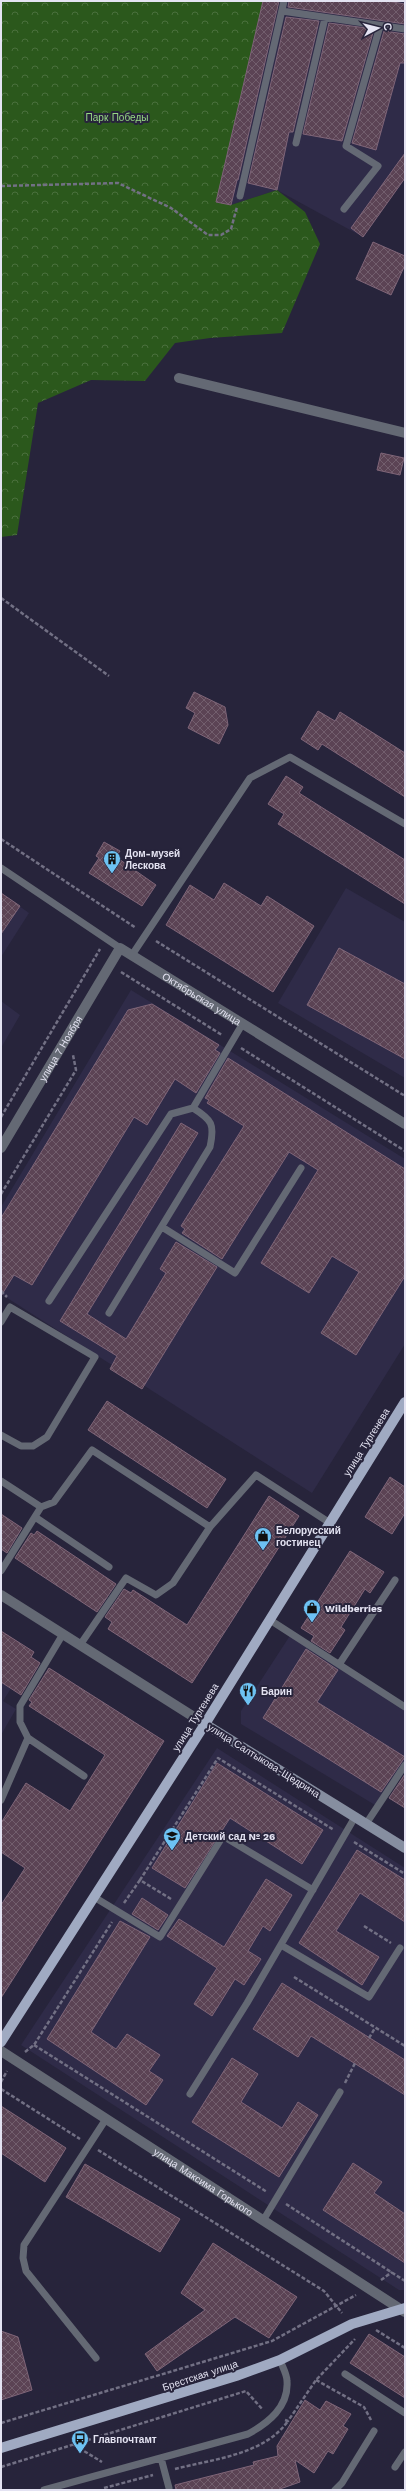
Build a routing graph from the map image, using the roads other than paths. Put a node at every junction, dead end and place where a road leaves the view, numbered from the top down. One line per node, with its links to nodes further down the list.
1 (284, 1): 2 (lane)
2 (282, 11): 3 (lane); 7 (lane)
3 (325, 18): 4 (lane); 6 (lane)
4 (380, 26): 5 (lane); 8 (lane)
5 (405, 29)
6 (296, 143)
7 (240, 196)
8 (344, 209)
9 (179, 378): 10 (street)
10 (405, 433)
11 (405, 824): 14 (lane)
12 (1, 868): 13 (lane, Октябрьская улица)
13 (120, 948): 14 (street, Октябрьская улица); 18 (street, улица 7 Ноября)
14 (132, 955): 15 (street, Октябрьская улица)
15 (243, 1023): 16 (lane); 17 (street, Октябрьская улица)
16 (193, 1108): 20 (lane); 21 (lane)
17 (405, 1124)
18 (1, 1148)
19 (301, 1168): 20 (lane)
20 (162, 1227): 22 (lane)
21 (49, 1301)
22 (109, 1313)
23 (1, 1322): 25 (lane)
24 (405, 1402): 29 (main road, улица Тургенева)
25 (1, 1434)
26 (1, 1481): 27 (lane)
27 (41, 1507): 28 (lane); 30 (lane)
28 (35, 1517): 31 (lane); 32 (lane)
29 (330, 1523): 30 (lane); 35 (main road, улица Тургенева)
30 (210, 1527): 37 (lane)
31 (110, 1567)
32 (1, 1571)
33 (395, 1580): 38 (lane)
34 (1, 1595): 36 (street, улица Салтыкова-Щедрина)
35 (270, 1620): 38 (lane); 40 (main road, улица Тургенева)
36 (63, 1634): 37 (street, улица Салтыкова-Щедрина); 41 (lane)
37 (80, 1645): 40 (street, улица Салтыкова-Щедрина)
38 (340, 1663): 39 (lane)
39 (405, 1707)
40 (205, 1724): 45 (street, улица Салтыкова-Щедрина); 49 (main road, улица Тургенева)
41 (28, 1738): 43 (lane); 44 (lane)
42 (405, 1765): 46 (lane)
43 (84, 1776)
44 (1, 1800)
45 (355, 1817): 46 (street, улица Салтыкова-Щедрина); 48 (lane)
46 (366, 1824): 47 (street, улица Салтыкова-Щедрина)
47 (405, 1848)
48 (313, 1890): 49 (lane); 50 (lane)
49 (94, 1897): 52 (main road, улица Тургенева)
50 (281, 1945): 51 (lane); 55 (lane)
51 (400, 1948)
52 (1, 2042)
53 (1, 2051): 56 (street, улица Максима Горького)
54 (340, 2092): 57 (lane)
55 (190, 2094)
56 (106, 2119): 57 (street, улица Максима Горького); 59 (lane)
57 (264, 2219): 58 (street, улица Максима Горького)
58 (404, 2310): 60 (main road, Брестская улица)
59 (96, 2358)
60 (280, 2360): 64 (main road, Брестская улица); 66 (lane)
61 (345, 2374): 62 (lane)
62 (405, 2413)
63 (374, 2431): 70 (lane)
64 (1, 2448)
65 (405, 2452): 67 (lane)
66 (161, 2458): 68 (lane); 69 (lane)
67 (395, 2467)
68 (169, 2488)
69 (44, 2490)
70 (336, 2490)

